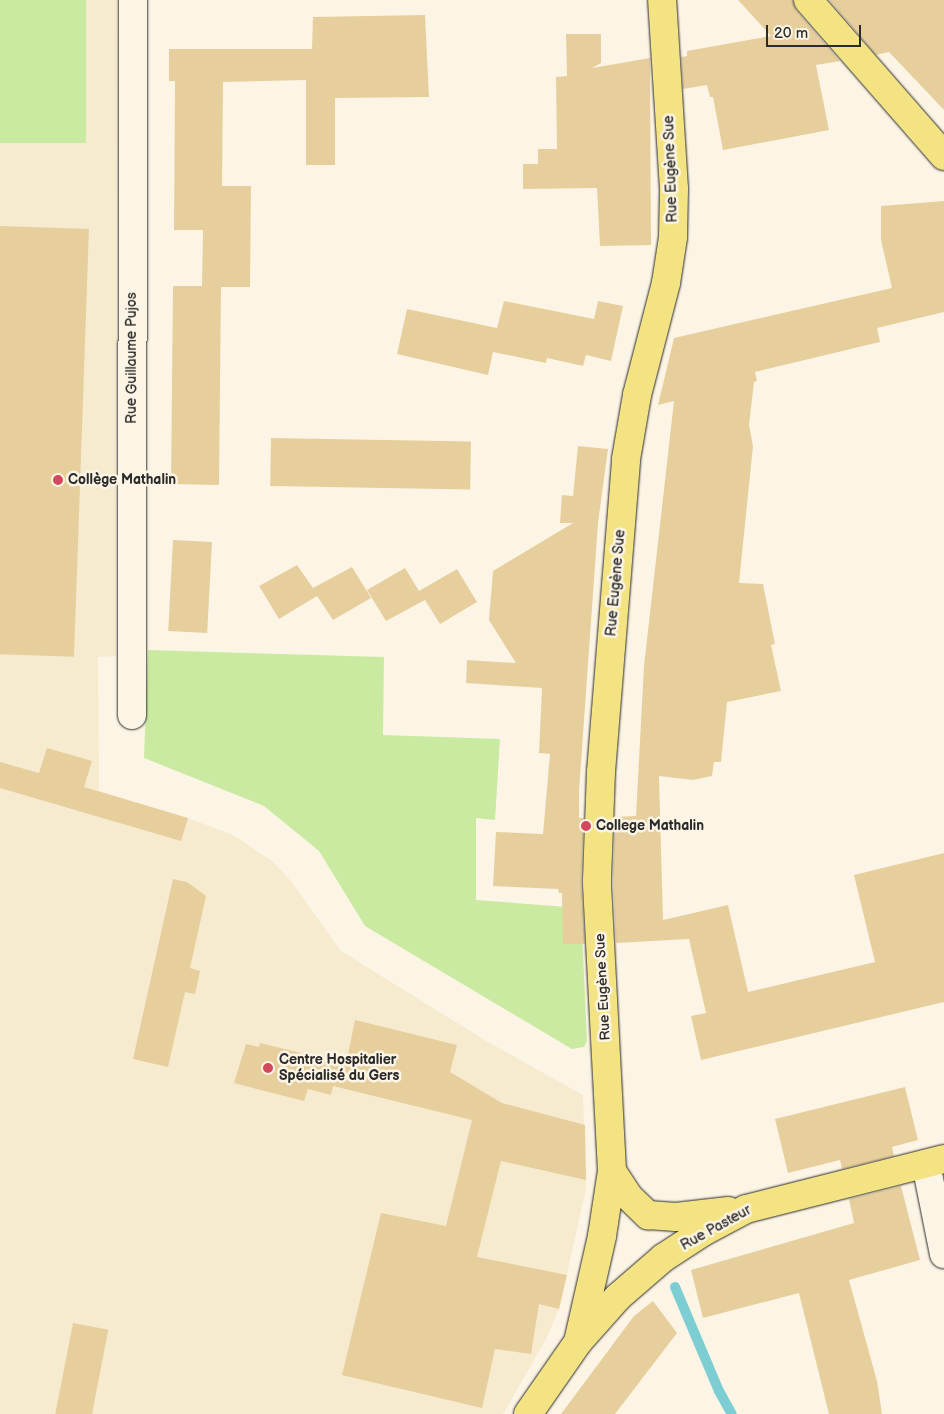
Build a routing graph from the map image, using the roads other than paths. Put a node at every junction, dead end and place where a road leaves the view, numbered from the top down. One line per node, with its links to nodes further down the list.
1 (133, 0): 5 (street, Rue Guillaume Pujos)
2 (662, 0): 7 (main road, Rue Eugène Sue)
3 (808, 0): 4 (main road)
4 (944, 156)
5 (132, 715)
6 (935, 1162): 8 (main road, Rue Pasteur); 9 (street)
7 (612, 1171): 8 (main road, Rue Eugène Sue); 10 (main road, Rue Eugène Sue)
8 (746, 1209): 10 (main road, Rue Pasteur)
9 (944, 1254)
10 (578, 1342): 11 (main road, Rue Pasteur)
11 (528, 1414)

